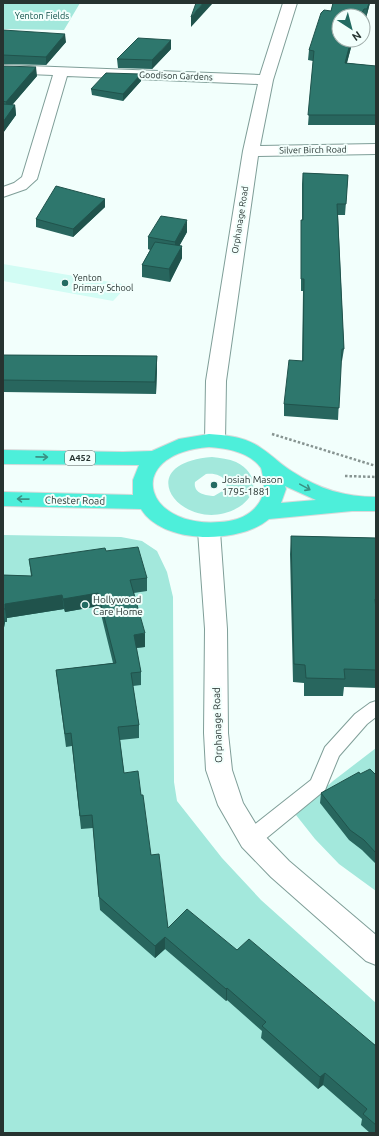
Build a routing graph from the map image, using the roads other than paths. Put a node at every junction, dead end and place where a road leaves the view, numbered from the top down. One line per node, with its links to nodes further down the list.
1 (290, 3): 4 (street, Orphanage Road)
2 (3, 69): 3 (street, Goodison Gardens)
3 (61, 71): 4 (street, Goodison Gardens); 7 (street)
4 (266, 80): 6 (street, Orphanage Road)
5 (376, 149): 6 (street, Silver Birch Road)
6 (251, 151): 8 (street, Orphanage Road)
7 (3, 192)
8 (215, 441): 10 (highway, A452); 11 (highway, A452)
9 (3, 457): 10 (highway, A452, one-way to 10)
10 (157, 457): 13 (highway, A452)
11 (271, 467): 14 (highway, A452, one-way to 14); 16 (highway, A452)
12 (3, 499): 13 (highway, Chester Road, one-way to 12)
13 (146, 502): 17 (highway, A452)
14 (352, 504): 15 (highway, A452); 16 (highway, A452)
15 (376, 504)
16 (266, 512): 17 (highway, A452)
17 (209, 531): 19 (street, Orphanage Road)
18 (376, 708): 19 (lane)
19 (251, 839): 20 (street, Orphanage Road)
20 (376, 952)

